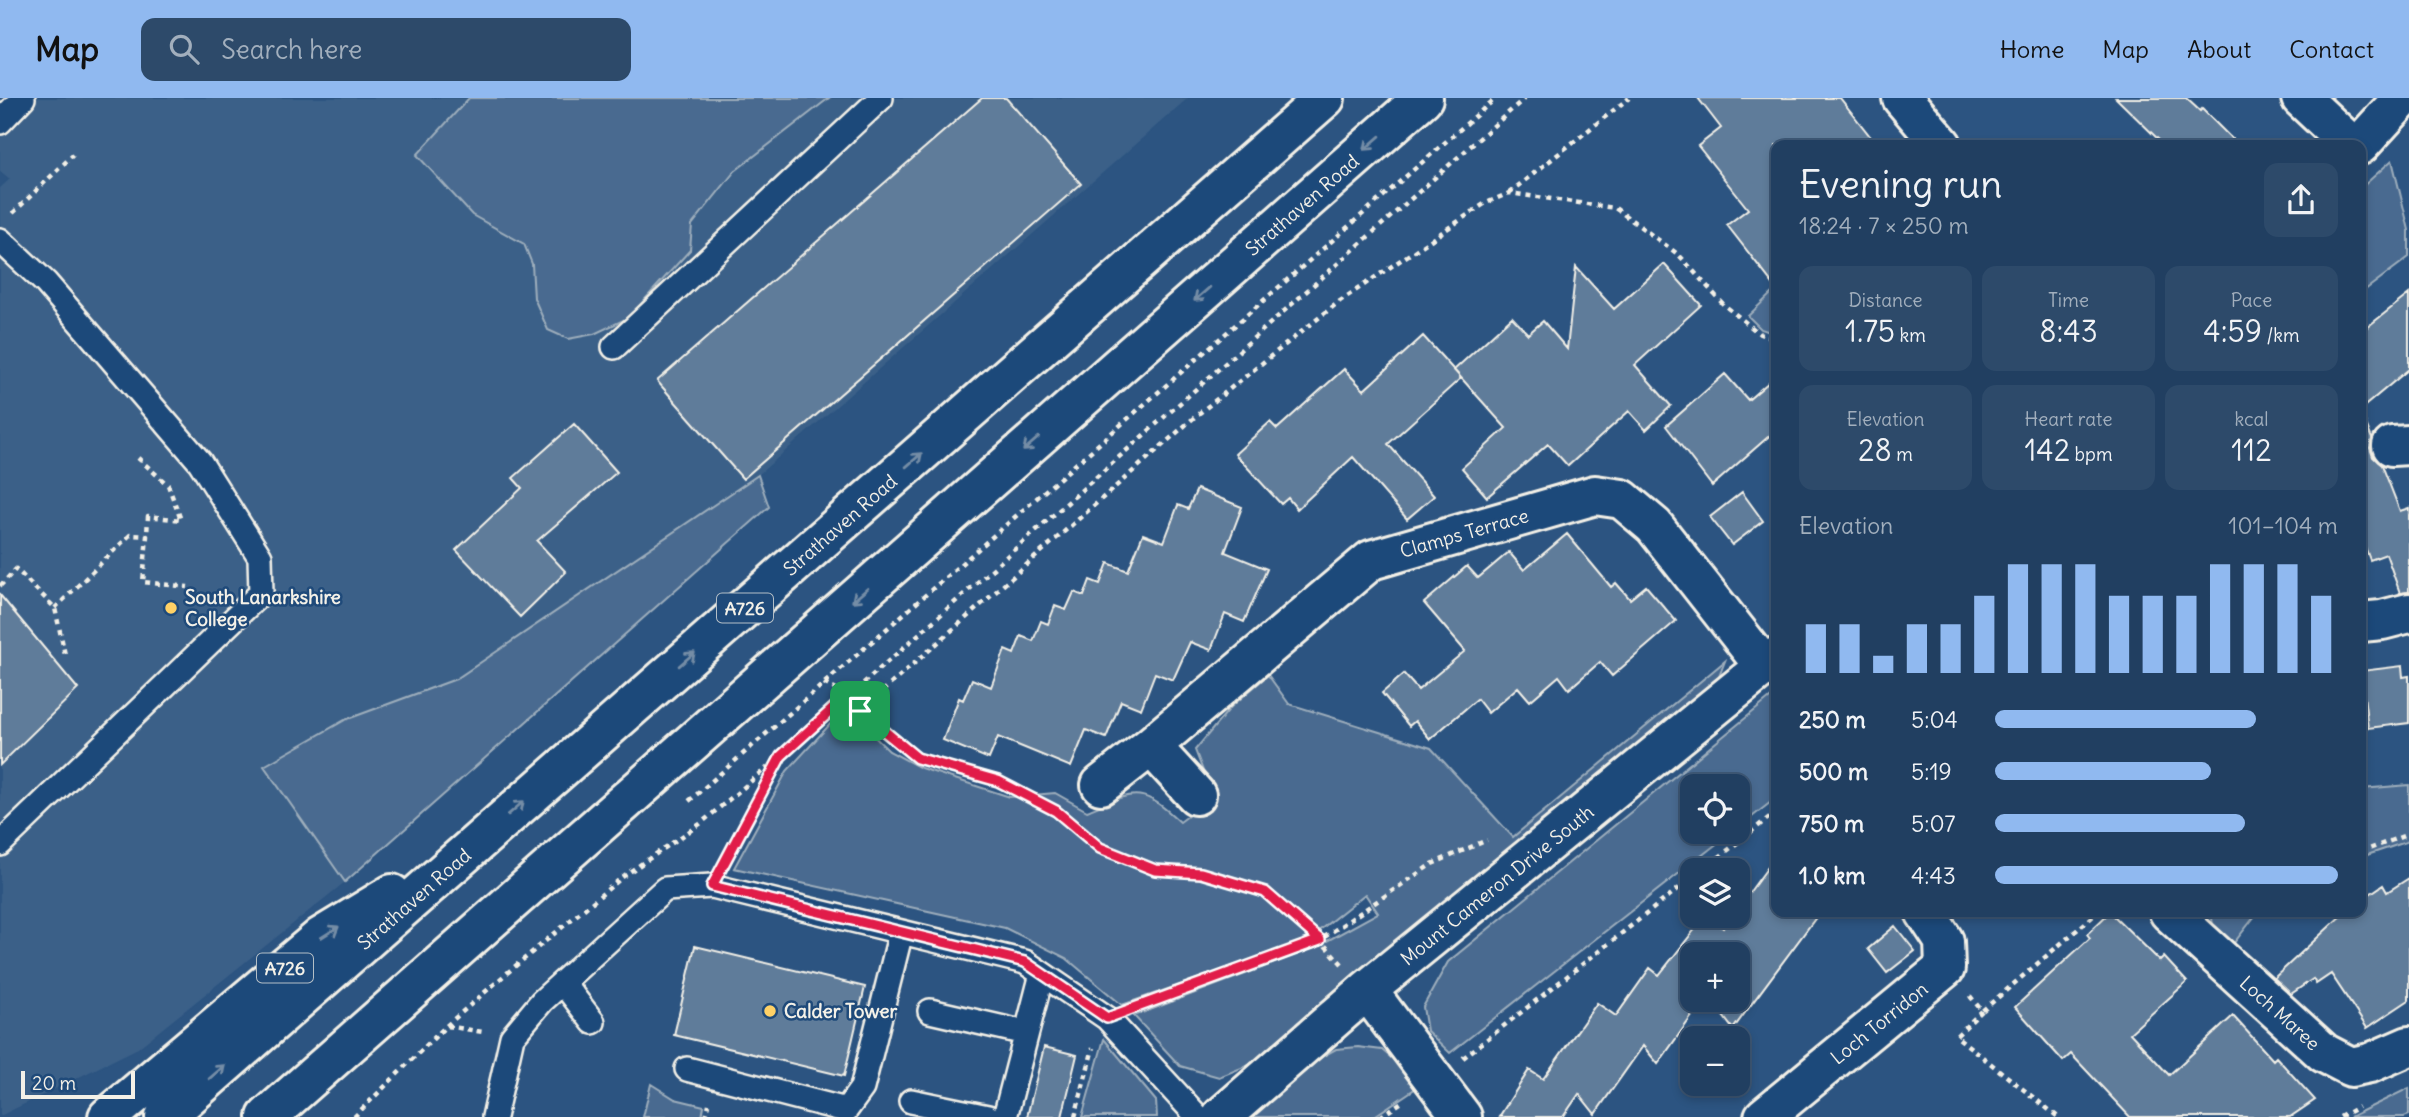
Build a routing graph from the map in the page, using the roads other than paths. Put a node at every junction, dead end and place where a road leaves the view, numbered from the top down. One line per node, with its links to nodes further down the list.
1 (23, 98): 8 (lane)
2 (881, 98): 13 (lane)
3 (1325, 98): 20 (main road, Strathaven Road / A726, one-way to 3)
4 (1423, 98): 32 (main road, Strathaven Road, one-way to 32)
5 (1902, 98): 9 (main road)
6 (2301, 98): 10 (main road)
7 (2403, 98): 11 (main road)
8 (0, 122)
9 (1938, 140)
10 (2346, 140)
11 (2365, 140)
12 (0, 240): 21 (lane)
13 (614, 347)
14 (2409, 612): 15 (main road)
15 (2366, 622)
16 (1770, 661): 17 (main road, Clamps Terrace); 27 (main road, Mount Cameron Drive South)
17 (1151, 746): 18 (main road, Clamps Terrace); 19 (main road)
18 (1101, 785)
19 (1196, 795)
20 (479, 841): 35 (main road, A726, one-way to 20); 36 (main road, Strathaven Road / A726, one-way to 20)
21 (0, 844)
22 (1928, 917): 45 (main road, Loch Torridon)
23 (2174, 917): 31 (main road, Loch Maree)
24 (901, 932): 25 (lane); 26 (lane); 33 (lane)
25 (1042, 974): 30 (lane); 42 (lane)
26 (563, 983): 29 (lane); 39 (lane)
27 (1367, 990): 43 (main road, Mount Cameron Drive South); 44 (main road)
28 (930, 1011): 30 (lane)
29 (593, 1022)
30 (1026, 1033): 41 (lane)
31 (2409, 1046)
32 (328, 1063): 37 (main road, Strathaven Road); 38 (main road)
33 (687, 1069)
34 (911, 1101): 40 (lane)
35 (108, 1117)
36 (165, 1117)
37 (267, 1117)
38 (278, 1117)
39 (494, 1117)
40 (988, 1117)
41 (1005, 1117)
42 (1198, 1117)
43 (1221, 1117)
44 (1462, 1117)
45 (1764, 1117)

